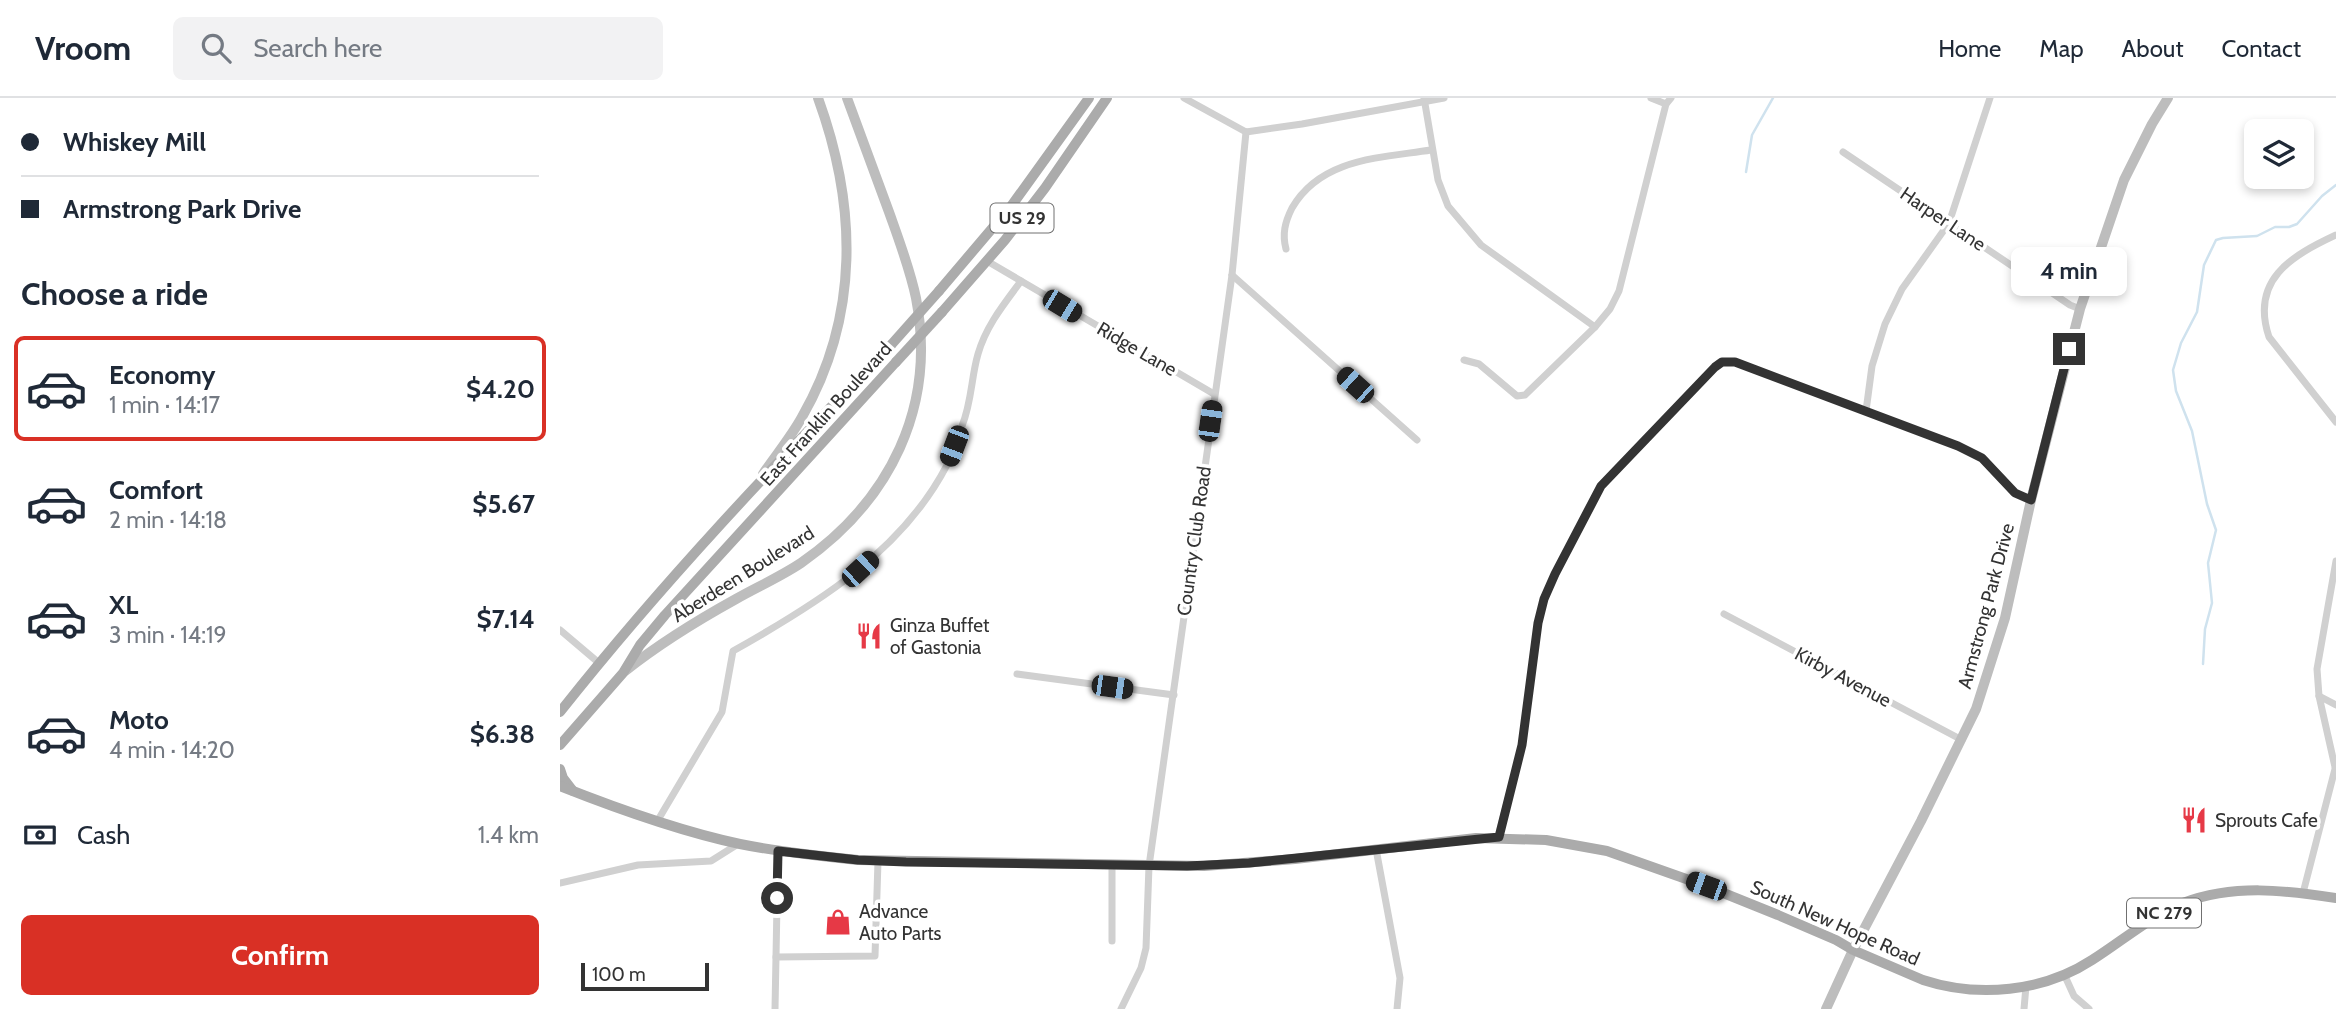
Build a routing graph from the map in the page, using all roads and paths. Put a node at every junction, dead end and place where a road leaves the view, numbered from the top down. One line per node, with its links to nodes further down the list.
1 (818, 98): 29 (main road)
2 (847, 98): 34 (main road, Aberdeen Boulevard)
3 (1089, 98): 29 (main road, East Franklin Boulevard / US 29, bridge)
4 (1107, 98): 18 (main road, East Franklin Boulevard / US 29)
5 (1184, 98): 12 (street)
6 (1444, 98): 10 (street)
7 (1651, 98): 11 (street)
8 (1990, 98): 15 (street)
9 (2168, 98): 21 (main road, Armstrong Park Drive)
10 (1424, 99): 12 (street); 13 (street)
11 (1669, 101): 22 (street)
12 (1245, 132): 19 (street, Country Club Road)
13 (1431, 150): 17 (street); 22 (street)
14 (1843, 152): 15 (street, Harper Lane)
15 (1949, 223): 21 (street, Harper Lane); 25 (street)
16 (2336, 234): 26 (street)
17 (1286, 249)
18 (987, 261): 20 (street, Ridge Lane); 34 (main road, East Franklin Boulevard / US 29, bridge)
19 (1233, 275): 24 (street, Country Club Road); 27 (street)
20 (1021, 281): 24 (street, Ridge Lane); 47 (street)
21 (2080, 309): 28 (main road, Armstrong Park Drive)
22 (1595, 327): 23 (street)
23 (1464, 360)
24 (1214, 394): 36 (street, Country Club Road)
25 (1866, 411): 28 (street); 48 (street)
26 (2336, 422)
27 (1417, 440)
28 (2031, 500): 40 (main road, Armstrong Park Drive)
29 (742, 503): 33 (main road, East Franklin Boulevard / US 29)
30 (2336, 561): 37 (street)
31 (1724, 614): 40 (street, Kirby Avenue)
32 (560, 630): 33 (street)
33 (599, 663): 39 (main road, East Franklin Boulevard / US 29)
34 (623, 673): 41 (main road, East Franklin Boulevard / US 29)
35 (1017, 674): 36 (street)
36 (1174, 695): 54 (street, Country Club Road)
37 (2319, 696): 38 (street); 43 (street)
38 (2336, 705)
39 (560, 712)
40 (1962, 740): 59 (main road, Armstrong Park Drive)
41 (563, 741): 42 (main road)
42 (560, 756)
43 (2336, 766): 56 (street)
44 (560, 769): 46 (main road)
45 (560, 786): 46 (main road, South New Hope Road / NC 279)
46 (573, 791): 47 (main road, South New Hope Road / NC 279)
47 (659, 820): 49 (main road, South New Hope Road / NC 279)
48 (1499, 837): 50 (main road, South New Hope Road / NC 279); 59 (main road, South New Hope Road / NC 279)
49 (738, 843): 51 (main road, South New Hope Road / NC 279); 55 (street)
50 (1377, 849): 54 (main road, South New Hope Road / NC 279); 65 (street)
51 (778, 851): 52 (main road, South New Hope Road / NC 279); 60 (street)
52 (878, 861): 53 (main road, South New Hope Road / NC 279); 60 (street)
53 (1112, 866): 54 (main road, South New Hope Road / NC 279); 58 (street)
54 (1149, 866): 64 (street, Country Club Road)
55 (560, 883)
56 (2303, 892): 57 (main road, South New Hope Road / NC 279); 61 (main road, South New Hope Road / NC 279)
57 (2336, 898)
58 (1112, 941)
59 (1853, 950): 62 (main road, South New Hope Road / NC 279); 66 (main road, Armstrong Park Drive)
60 (776, 957): 63 (street)
61 (2064, 974): 62 (main road, South New Hope Road / NC 279); 68 (street)
62 (2026, 986): 67 (street)
63 (775, 1009)
64 (1121, 1009)
65 (1397, 1009)
66 (1826, 1009)
67 (2024, 1009)
68 (2090, 1009)

